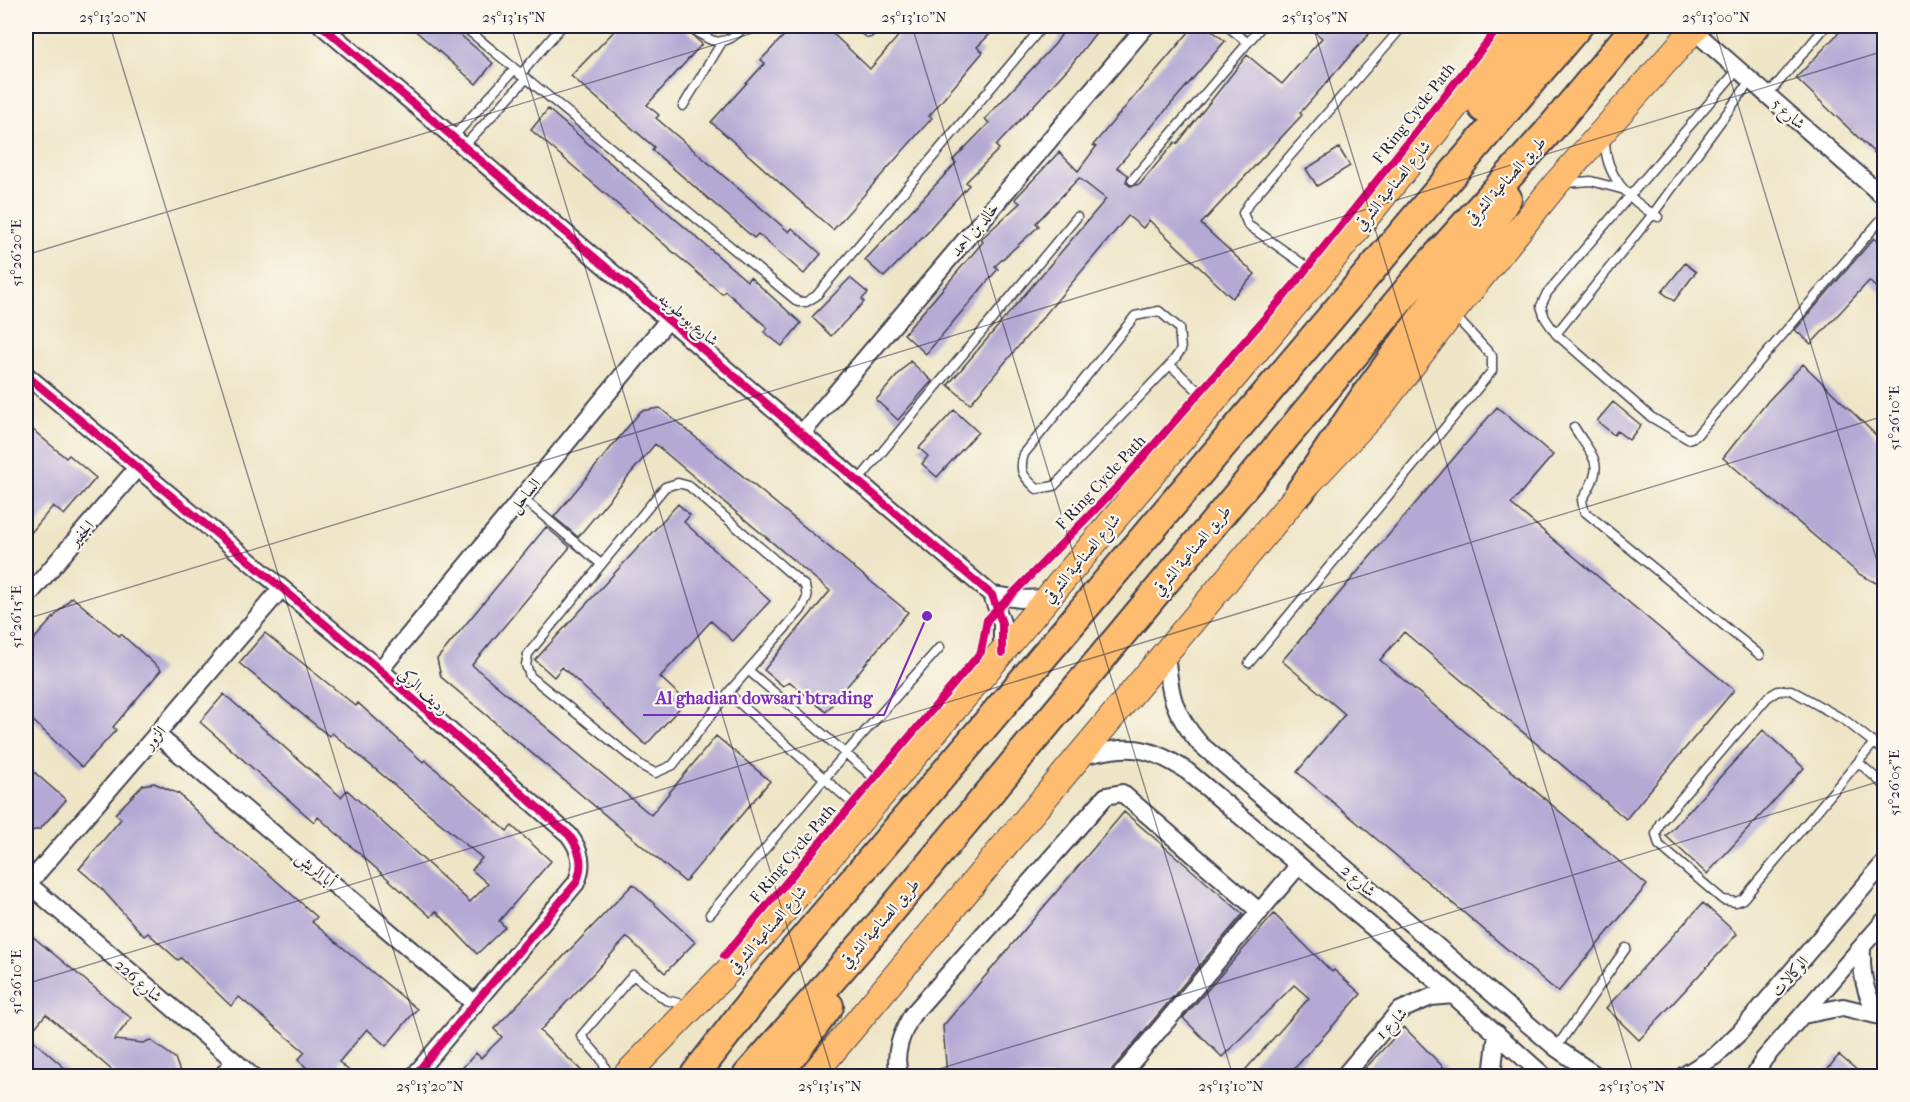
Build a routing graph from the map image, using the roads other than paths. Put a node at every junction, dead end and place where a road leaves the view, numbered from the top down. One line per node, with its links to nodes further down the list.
1 (322, 26): 28 (street, شارع بو طوينه)
2 (463, 26): 22 (lane)
3 (562, 26): 22 (lane)
4 (690, 26): 19 (lane)
5 (745, 26): 19 (lane)
6 (856, 26): 7 (lane)
7 (876, 26)
8 (1043, 26): 22 (lane)
9 (1146, 26): 46 (street, خالد بن احمد)
10 (1227, 26): 20 (lane)
11 (1262, 26): 20 (lane)
12 (1403, 26): 38 (lane)
13 (1520, 26): 38 (main road, شارع الصناعية الشرقي)
14 (1549, 26): 37 (highway)
15 (1578, 26): 37 (highway)
16 (1636, 26): 27 (highway, طريق الصناعية الشرقي)
17 (1826, 26): 24 (lane)
18 (1695, 28): 21 (street, شارع 5); 26 (main road)
19 (722, 42): 25 (lane)
20 (1247, 42): 29 (lane)
21 (1738, 69): 23 (street, شارع 5); 32 (lane)
22 (520, 75): 28 (lane); 28 (lane)
23 (1751, 80): 24 (street, شارع 5); 34 (lane)
24 (1768, 95): 33 (street, شارع 5)
25 (682, 106)
26 (1606, 126): 30 (main road); 31 (lane)
27 (1548, 132): 49 (highway); 80 (highway, طريق الصناعية الشرقي)
28 (459, 141): 40 (street, شارع بو طوينه)
29 (1132, 180)
30 (1556, 184): 31 (lane); 39 (main road)
31 (1621, 189): 32 (lane)
32 (1629, 195): 34 (lane); 41 (lane)
33 (1884, 197)
34 (1655, 215): 41 (lane)
35 (1884, 216): 41 (lane)
36 (1077, 217): 48 (lane)
37 (1393, 245): 83 (highway)
38 (1319, 276): 44 (main road, شارع الصناعية الشرقي)
39 (1452, 313): 49 (main road); 60 (lane)
40 (668, 320): 46 (street, شارع بو طوينه); 50 (street, الساحل)
41 (1556, 334)
42 (1170, 366): 42 (lane); 44 (lane)
43 (26, 375): 47 (street, رديف الركي)
44 (1212, 403): 55 (main road, شارع الصناعية الشرقي)
45 (1574, 427): 59 (lane)
46 (802, 433): 48 (street, شارع بو طوينه)
47 (137, 468): 52 (street, رديف الركي); 54 (street, الجفير)
48 (858, 481): 53 (street, شارع بو طوينه)
49 (1300, 492): 58 (main road)
50 (522, 498): 51 (lane); 61 (street, الساحل)
51 (601, 564): 62 (lane); 63 (lane)
52 (280, 589): 61 (street, رديف الركي); 64 (street, الزور)
53 (992, 595): 55 (street); 57 (street)
54 (26, 598)
55 (1047, 598): 57 (main road, شارع الصناعية الشرقي)
56 (940, 647): 67 (lane)
57 (1002, 653): 71 (main road, شارع الصناعية الشرقي)
58 (1166, 653): 68 (main road); 90 (street, شارع 2)
59 (1760, 655)
60 (1249, 663)
61 (380, 670): 85 (street, رديف الركي)
62 (748, 670): 63 (lane); 67 (lane)
63 (728, 693): 70 (lane)
64 (156, 734): 76 (street, الزور); 85 (street, أبا الريش)
65 (1874, 743): 66 (lane); 69 (lane); 69 (lane)
66 (1884, 751)
67 (846, 753): 70 (lane); 71 (lane)
68 (1082, 756): 75 (street, شارع 2); 102 (main road)
69 (1858, 762): 72 (lane)
70 (824, 780): 73 (lane); 78 (lane)
71 (893, 780): 73 (main road, شارع الصناعية الشرقي)
72 (1884, 785)
73 (855, 826): 86 (main road, شارع الصناعية الشرقي)
74 (1884, 863): 108 (street, الوكالات)
75 (1299, 865): 77 (street); 84 (street, شارع 2)
76 (27, 883): 91 (street, شارع 226)
77 (1260, 912): 103 (street); 104 (street)
78 (710, 914)
79 (1884, 921): 81 (street)
80 (875, 930): 100 (highway, طريق الصناعية الشرقي); 101 (highway)
81 (1862, 947): 87 (street); 88 (street)
82 (1626, 948): 90 (lane)
83 (762, 987): 98 (highway); 99 (highway)
84 (1453, 995): 89 (street, شارع 2); 105 (street, شارع 1)
85 (475, 1004): 95 (street, رديف الركي)
86 (696, 1005): 96 (lane); 97 (main road, شارع الصناعية الشرقي)
87 (1803, 1015): 88 (street); 109 (street)
88 (1882, 1017)
89 (1497, 1033): 92 (street); 106 (street, شارع 2)
90 (1556, 1048): 107 (street, شارع 2)
91 (234, 1062): 93 (street); 94 (street, شارع 226)
92 (1492, 1076)
93 (222, 1077)
94 (252, 1077)
95 (414, 1077)
96 (609, 1077)
97 (625, 1077)
98 (673, 1077)
99 (694, 1077)
100 (747, 1077)
101 (777, 1077)
102 (812, 1077)
103 (900, 1077)
104 (1120, 1077)
105 (1344, 1077)
106 (1544, 1077)
107 (1597, 1077)
108 (1683, 1077)
109 (1754, 1077)

